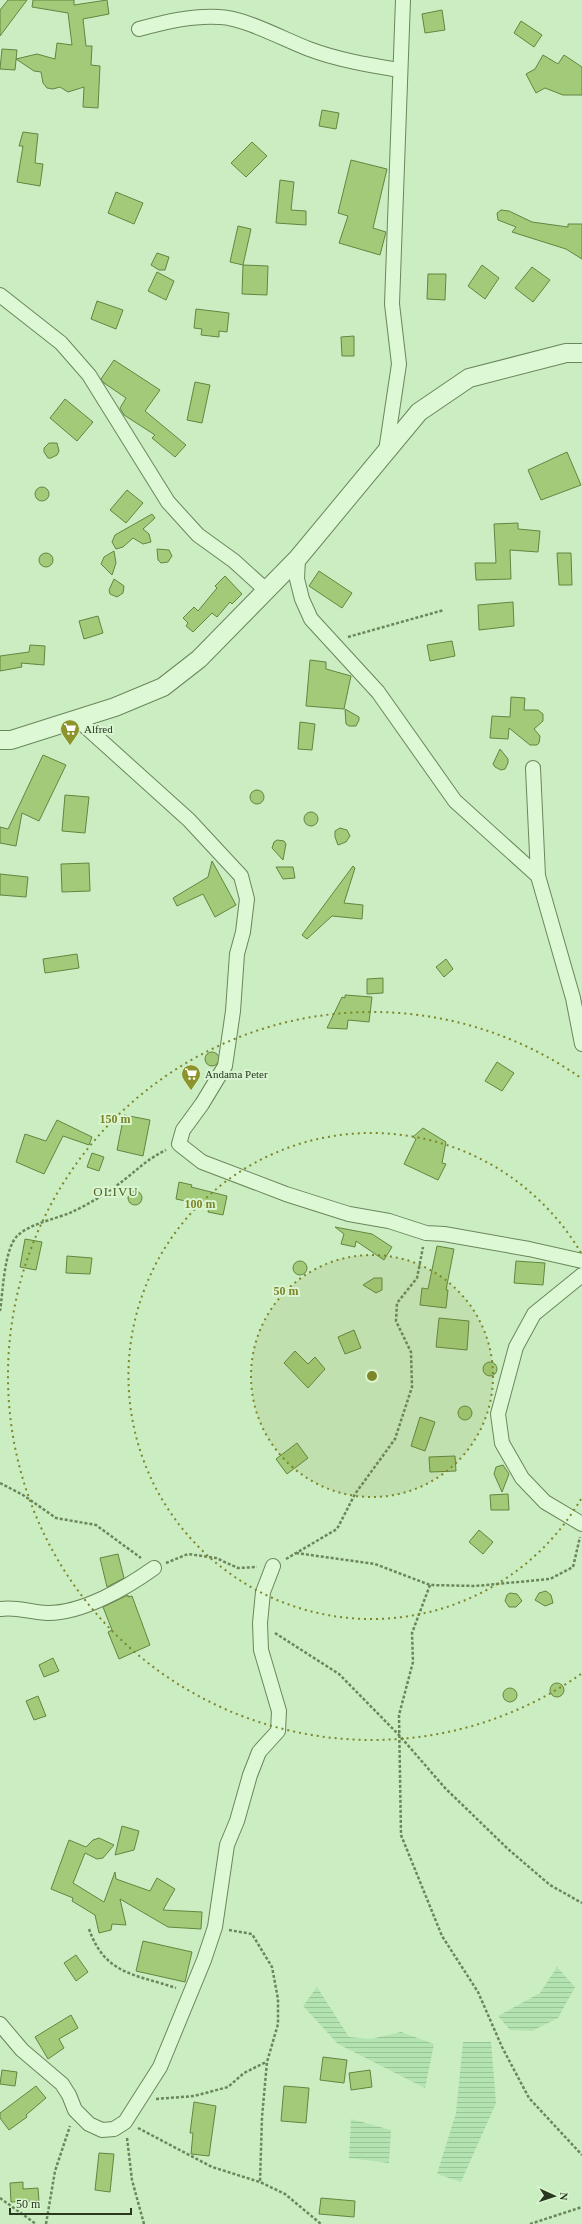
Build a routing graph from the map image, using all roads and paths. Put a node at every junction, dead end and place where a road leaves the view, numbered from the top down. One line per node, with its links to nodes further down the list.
1 (403, 0): 3 (street)
2 (139, 29): 3 (street)
3 (399, 70): 6 (street)
4 (0, 295): 8 (street)
5 (582, 353): 6 (street)
6 (386, 451): 7 (street)
7 (298, 558): 8 (street); 10 (street)
8 (266, 590): 11 (street)
9 (444, 610): 10 (path)
10 (330, 640): 14 (street)
11 (77, 719): 12 (street); 16 (street)
12 (0, 740)
13 (534, 768): 14 (street)
14 (538, 876): 15 (street)
15 (582, 1044)
16 (179, 1144): 17 (street); 20 (path)
17 (426, 1232): 18 (street); 23 (path)
18 (582, 1261)
19 (582, 1275): 22 (street)
20 (0, 1311)
21 (0, 1483): 25 (path)
22 (581, 1530): 26 (path)
23 (295, 1553): 24 (path); 26 (path)
24 (273, 1566): 25 (path); 28 (street)
25 (154, 1568): 27 (street)
26 (430, 1584): 29 (path)
27 (0, 1609)
28 (260, 1623): 29 (path); 31 (street)
29 (399, 1735): 30 (path); 39 (path)
30 (582, 1903)
31 (215, 1927): 33 (street); 35 (path)
32 (89, 1929): 33 (path)
33 (190, 1993): 36 (street)
34 (0, 2024): 37 (street)
35 (267, 2062): 36 (path); 40 (path)
36 (140, 2100): 38 (street)
37 (75, 2110): 38 (street); 44 (path)
38 (125, 2122): 40 (path); 45 (path)
39 (582, 2155)
40 (260, 2182): 46 (path)
41 (0, 2198): 43 (path)
42 (582, 2207): 47 (path)
43 (36, 2224)
44 (46, 2224)
45 (144, 2224)
46 (320, 2224)
47 (530, 2224)

